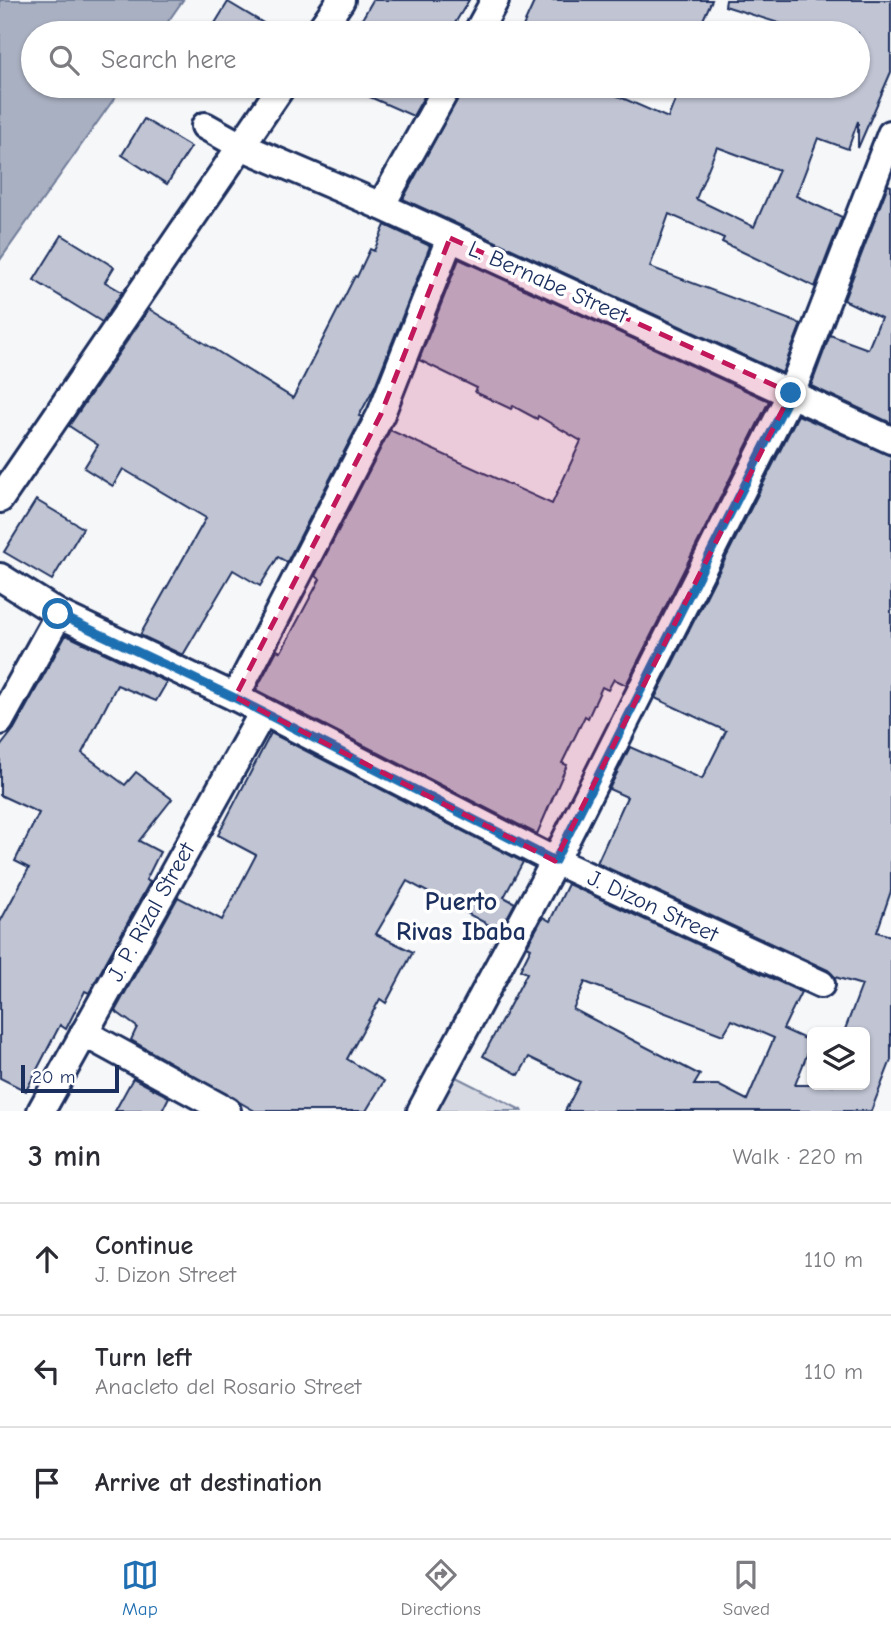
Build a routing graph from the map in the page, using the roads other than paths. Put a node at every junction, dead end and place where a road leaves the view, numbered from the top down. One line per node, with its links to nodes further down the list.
1 (341, 0): 3 (street)
2 (495, 0): 4 (street)
3 (326, 21)
4 (484, 21)
5 (274, 98): 9 (street)
6 (441, 98): 10 (street)
7 (205, 126): 9 (street, L. Bernabe Street)
8 (891, 134): 12 (street)
9 (240, 146): 10 (street, L. Bernabe Street); 14 (street)
10 (381, 206): 11 (street, L. Bernabe Street)
11 (450, 238): 12 (street, L. Bernabe Street); 17 (street)
12 (791, 393): 13 (street, L. Bernabe Street); 20 (street)
13 (891, 440)
14 (0, 499)
15 (0, 577): 16 (street, J. Dizon Street)
16 (58, 614): 17 (street, J. Dizon Street); 19 (street)
17 (235, 698): 18 (street, J. Dizon Street)
18 (262, 714): 20 (street, J. Dizon Street); 22 (street, J. P. Rizal Street)
19 (0, 721)
20 (555, 861): 21 (street, J. Dizon Street); 25 (street)
21 (821, 984)
22 (84, 1032): 23 (street, J. P. Rizal Street); 24 (street)
23 (41, 1111)
24 (228, 1111)
25 (421, 1111)

